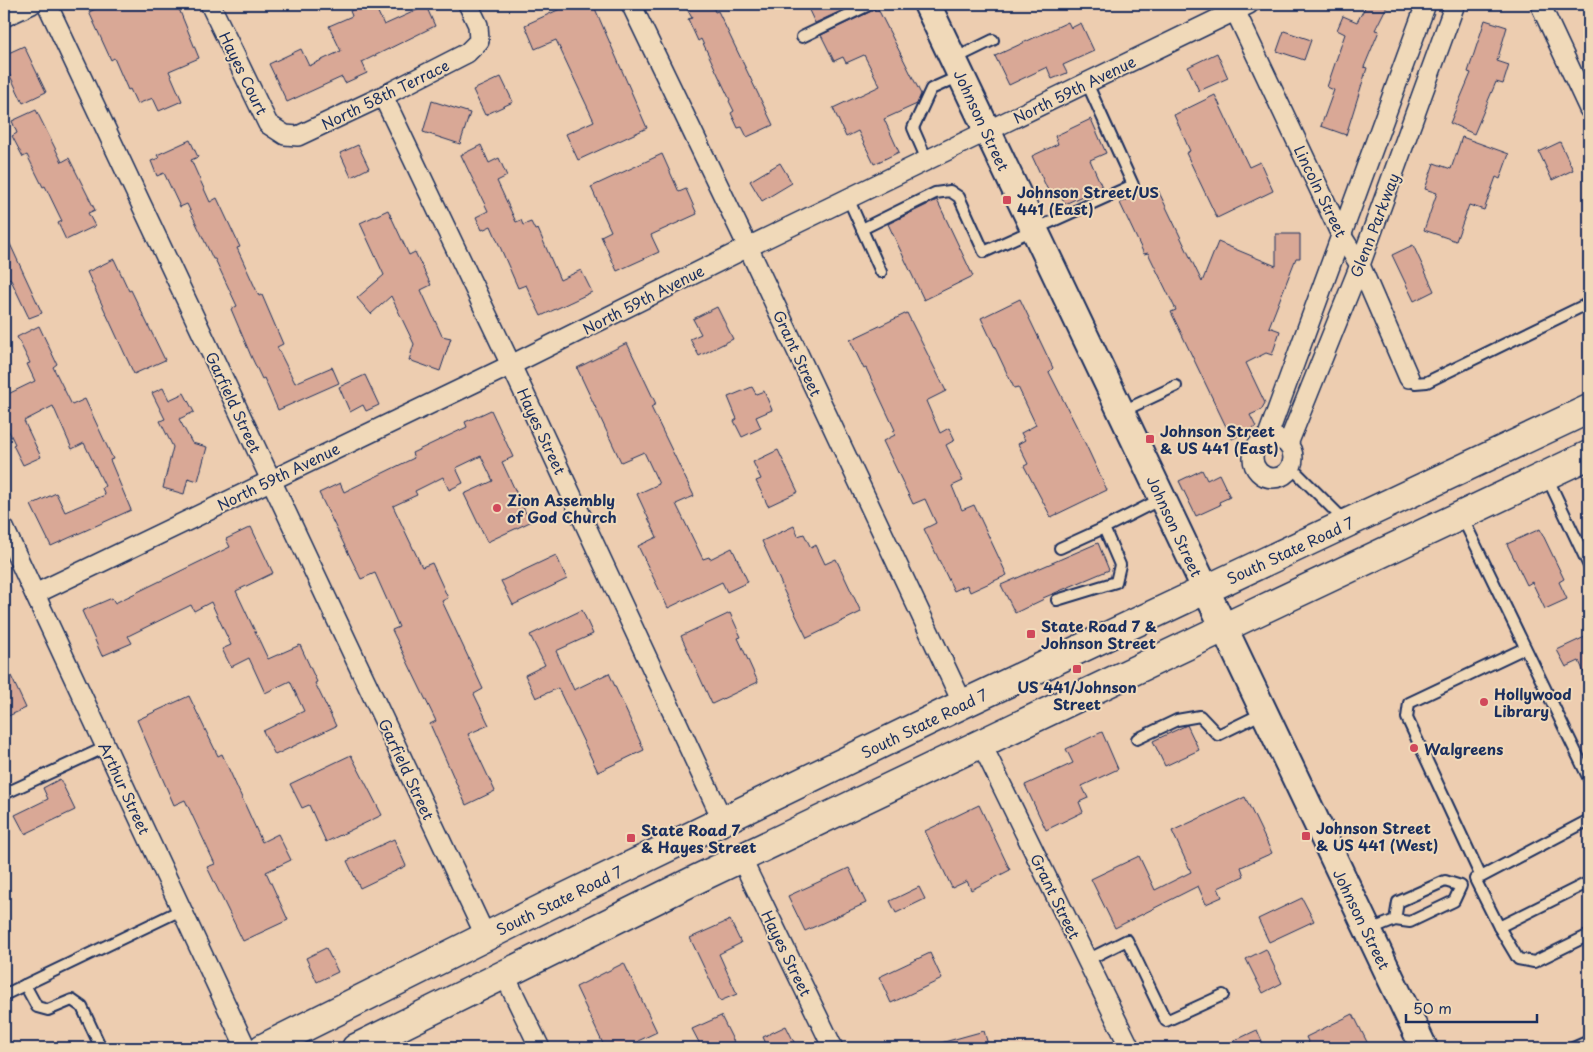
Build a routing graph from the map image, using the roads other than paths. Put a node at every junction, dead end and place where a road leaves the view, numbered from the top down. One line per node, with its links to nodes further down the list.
1 (32, 4): 12 (street)
2 (47, 4): 40 (street, Garfield Street)
3 (210, 4): 20 (street, Hayes Court)
4 (468, 4): 17 (street, North 58th Terrace)
5 (631, 4): 26 (street, Grant Street)
6 (871, 4): 13 (lane)
7 (927, 4): 15 (street, Johnson Street)
8 (1426, 4): 25 (street, Glenn Parkway)
9 (1455, 4): 27 (street, Glenn Parkway)
10 (1540, 4): 18 (street)
11 (1239, 6): 16 (street, North 59th Avenue); 25 (street, Lincoln Street)
12 (4, 17)
13 (802, 37)
14 (993, 40): 15 (lane)
15 (957, 67): 19 (street, Johnson Street); 21 (lane)
16 (1087, 83): 19 (street, North 59th Avenue); 24 (lane)
17 (383, 96): 20 (street, North 58th Terrace); 30 (street, Hayes Street)
18 (1589, 109)
19 (987, 131): 21 (street, North 59th Avenue); 24 (street, Johnson Street)
20 (285, 135)
21 (927, 160): 22 (street, North 59th Avenue)
22 (848, 198): 23 (lane); 26 (street, North 59th Avenue)
23 (862, 229): 24 (lane); 28 (lane)
24 (1034, 229): 34 (street, Johnson Street)
25 (1341, 235): 27 (street, Lincoln Street); 35 (street, Glenn Parkway)
26 (748, 247): 30 (street, North 59th Avenue); 53 (street, Grant Street)
27 (1360, 265): 31 (street, Lincoln Street); 36 (street, Glenn Parkway)
28 (881, 272)
29 (1589, 303): 31 (lane)
30 (511, 365): 40 (street, North 59th Avenue); 61 (street, Hayes Street)
31 (1409, 378)
32 (1176, 386): 34 (lane)
33 (1589, 409): 43 (main road, South State Road 7)
34 (1121, 412): 41 (street, Johnson Street)
35 (1267, 438): 36 (street); 38 (street, Glenn Parkway)
36 (1288, 444): 38 (street, Glenn Parkway)
37 (1589, 455): 39 (main road)
38 (1291, 467): 43 (lane)
39 (1546, 476): 42 (main road); 47 (lane)
40 (271, 480): 49 (street, North 59th Avenue); 73 (street, Garfield Street)
41 (1162, 498): 45 (lane); 48 (street, Johnson Street)
42 (1461, 516): 51 (main road); 52 (lane)
43 (1348, 523): 48 (main road, South State Road 7)
44 (4, 528): 49 (street, Arthur Street)
45 (1104, 528): 46 (lane); 50 (lane)
46 (1060, 548)
47 (1589, 566)
48 (1205, 590): 51 (street, Johnson Street); 53 (main road, South State Road 7)
49 (36, 594): 57 (street, Arthur Street)
50 (1057, 600)
51 (1223, 628): 54 (street, Johnson Street); 56 (main road)
52 (1525, 648): 58 (lane); 64 (lane)
53 (963, 704): 60 (main road, South State Road 7)
54 (1263, 713): 55 (lane); 71 (street, Johnson Street)
55 (1136, 739)
56 (982, 743): 63 (main road); 74 (street, Grant Street)
57 (106, 747): 59 (lane); 68 (street, Arthur Street)
58 (1589, 779)
59 (4, 794)
60 (763, 801): 61 (main road, South State Road 7); 63 (main road)
61 (724, 820): 65 (main road); 73 (main road, South State Road 7)
62 (1589, 820): 64 (lane)
63 (741, 858): 65 (main road); 85 (street, Hayes Street)
64 (1478, 878): 67 (lane); 70 (lane)
65 (697, 879): 75 (main road)
66 (1589, 882): 70 (lane)
67 (1461, 886): 69 (lane); 69 (lane)
68 (181, 910): 76 (lane); 81 (street, Arthur Street)
69 (1395, 920): 71 (lane)
70 (1500, 927): 72 (lane)
71 (1367, 931): 87 (street, Johnson Street)
72 (1589, 935)
73 (486, 937): 82 (main road, South State Road 7)
74 (1087, 960): 78 (lane); 86 (street, Grant Street)
75 (504, 974): 83 (main road); 84 (street)
76 (26, 985): 77 (lane); 80 (lane)
77 (4, 995)
78 (1223, 995)
79 (1589, 1041): 88 (lane)
80 (102, 1048)
81 (246, 1048)
82 (263, 1048)
83 (356, 1048)
84 (540, 1048)
85 (833, 1048)
86 (1130, 1048)
87 (1424, 1048)
88 (1573, 1048)

